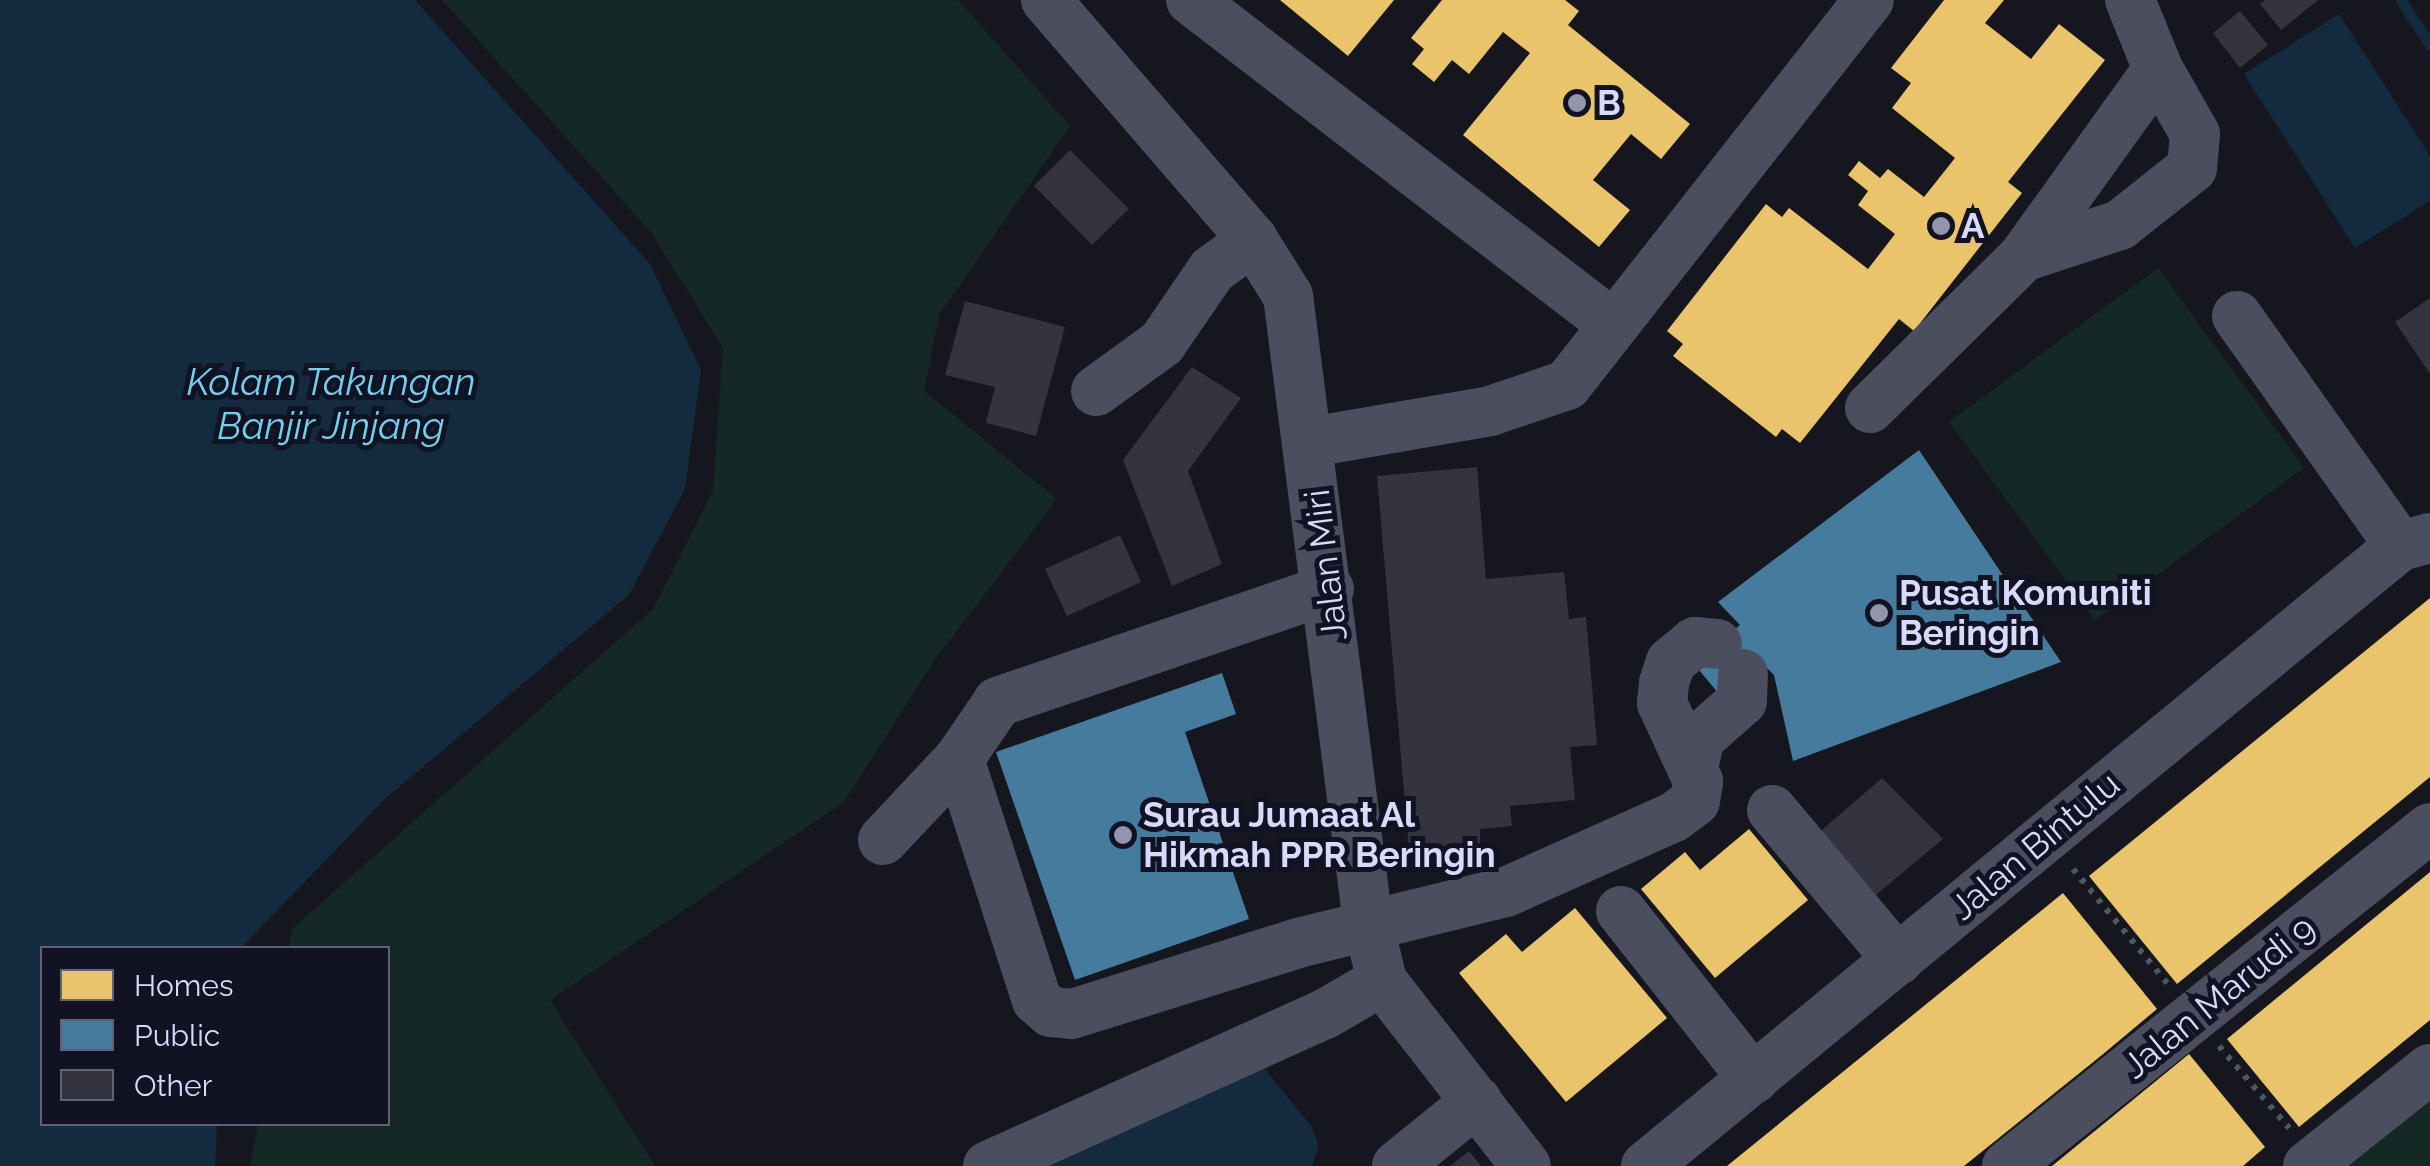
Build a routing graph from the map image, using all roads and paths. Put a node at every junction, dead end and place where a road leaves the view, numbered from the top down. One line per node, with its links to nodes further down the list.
1 (1046, 0): 6 (street, Jalan Miri)
2 (1191, 0): 9 (street)
3 (1869, 0): 9 (street)
4 (2130, 0): 5 (street)
5 (2158, 69): 7 (street); 7 (street)
6 (1253, 240): 10 (street); 12 (street, Jalan Miri)
7 (2023, 258): 11 (street)
8 (2237, 316): 13 (street)
9 (1614, 325): 12 (street)
10 (1096, 392)
11 (1870, 408)
12 (1311, 442): 14 (street, Jalan Miri)
13 (2415, 542): 22 (street, Jalan Bintulu)
14 (1329, 589): 15 (street); 21 (street, Jalan Miri)
15 (958, 759): 19 (street); 21 (street)
16 (1694, 763): 16 (street); 21 (street)
17 (1772, 810): 22 (street)
18 (2430, 828): 31 (street, Jalan Marudi 9)
19 (883, 840)
20 (1620, 910): 25 (street)
21 (1368, 924): 23 (street, Jalan Miri)
22 (1898, 960): 25 (street, Jalan Bintulu)
23 (1382, 982): 26 (street, Jalan Miri); 27 (street)
24 (2430, 1069): 32 (street)
25 (1752, 1078): 30 (street, Jalan Bintulu)
26 (1477, 1101): 28 (street); 29 (street, Jalan Miri)
27 (988, 1166)
28 (1398, 1166)
29 (1526, 1166)
30 (1646, 1166)
31 (2007, 1166)
32 (2308, 1166)

